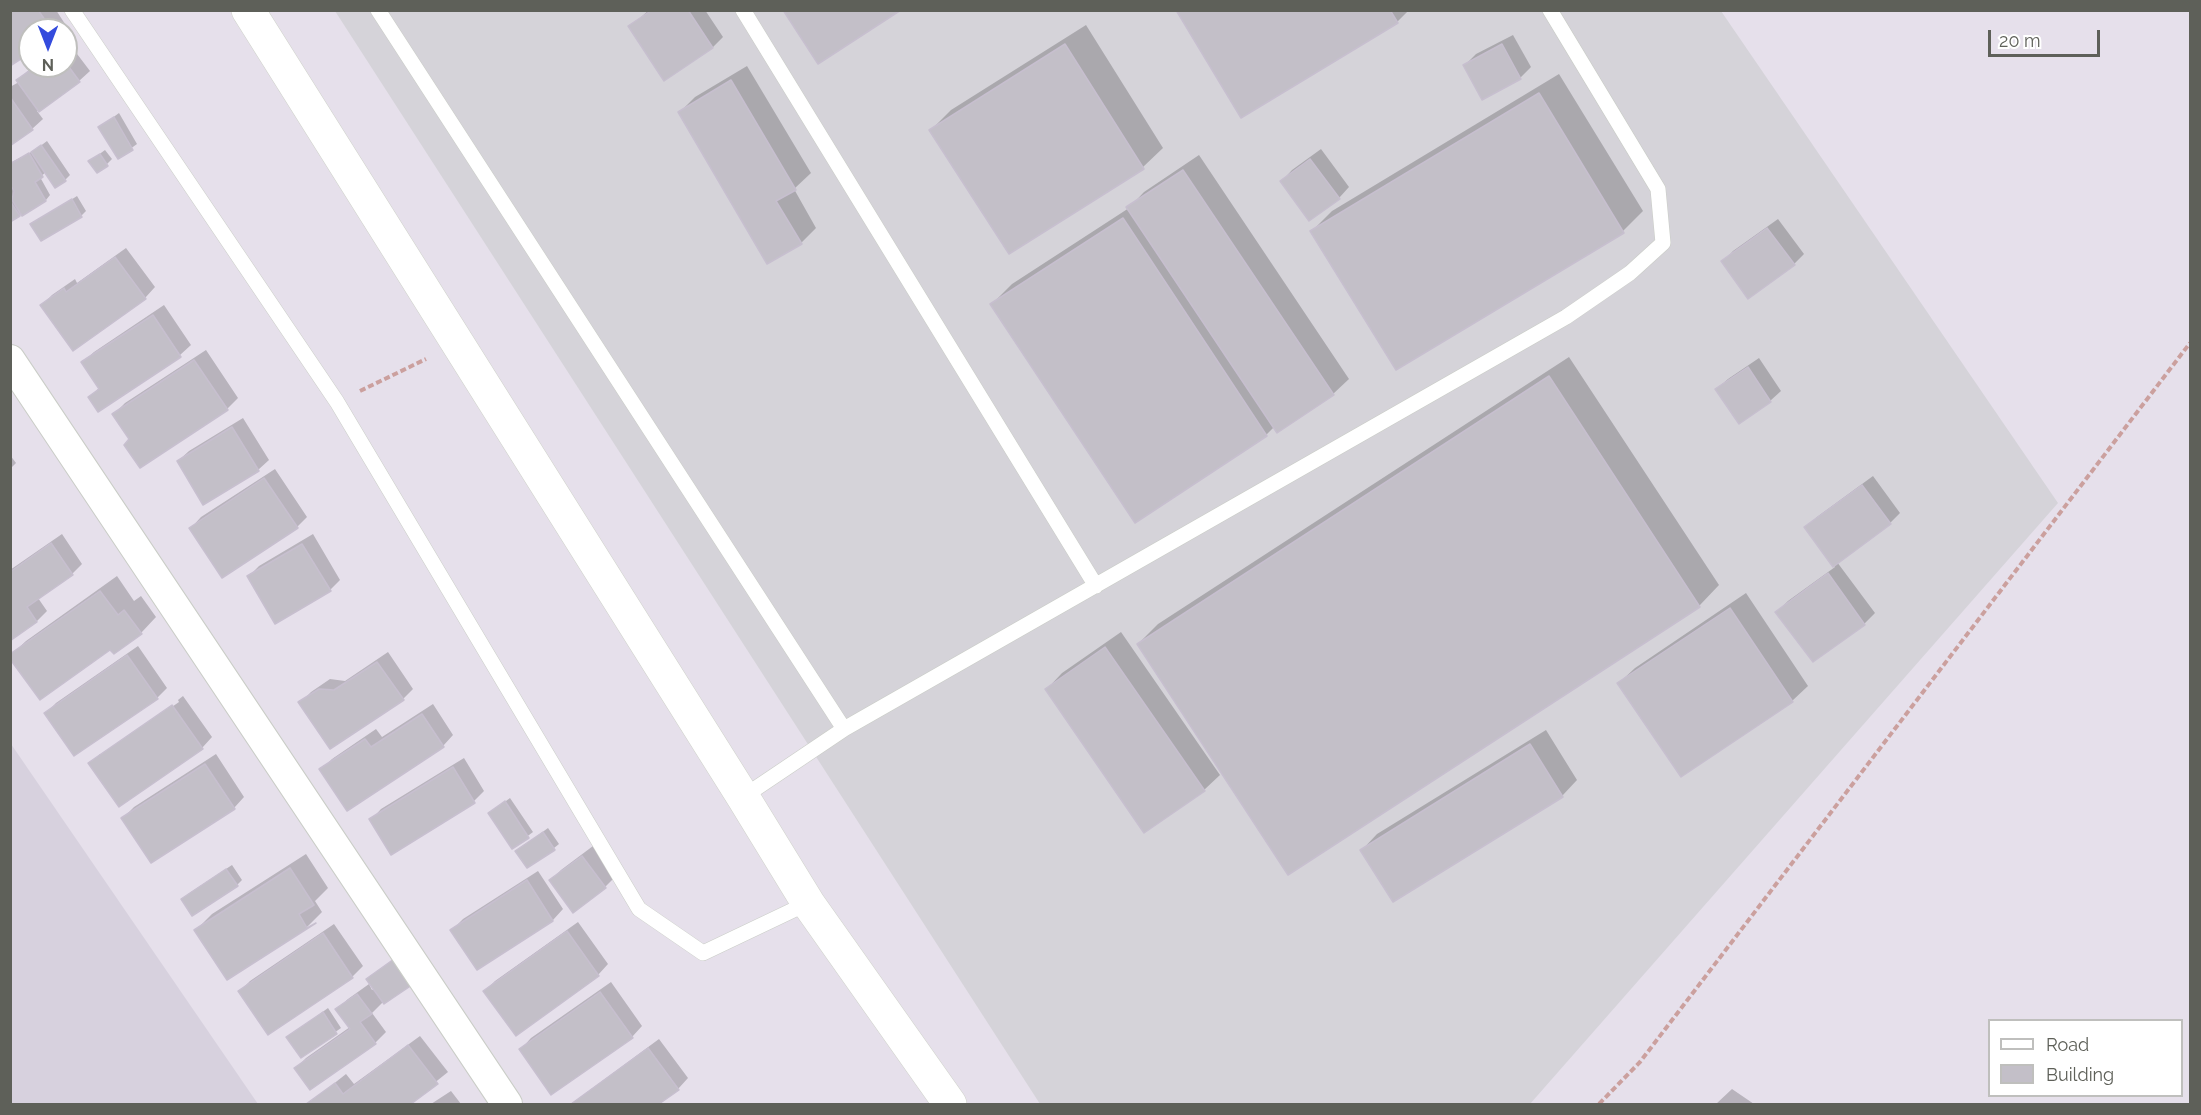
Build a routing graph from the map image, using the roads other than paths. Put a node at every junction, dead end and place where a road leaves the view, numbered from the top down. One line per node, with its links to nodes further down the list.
1 (72, 10): 10 (lane)
2 (249, 10): 9 (main road)
3 (378, 10): 8 (lane)
4 (743, 10): 7 (lane)
5 (1550, 10): 7 (lane)
6 (10, 360): 11 (street)
7 (1096, 586): 8 (lane)
8 (843, 729): 9 (lane)
9 (743, 797): 10 (main road)
10 (808, 903): 12 (main road)
11 (507, 1104)
12 (950, 1104)

